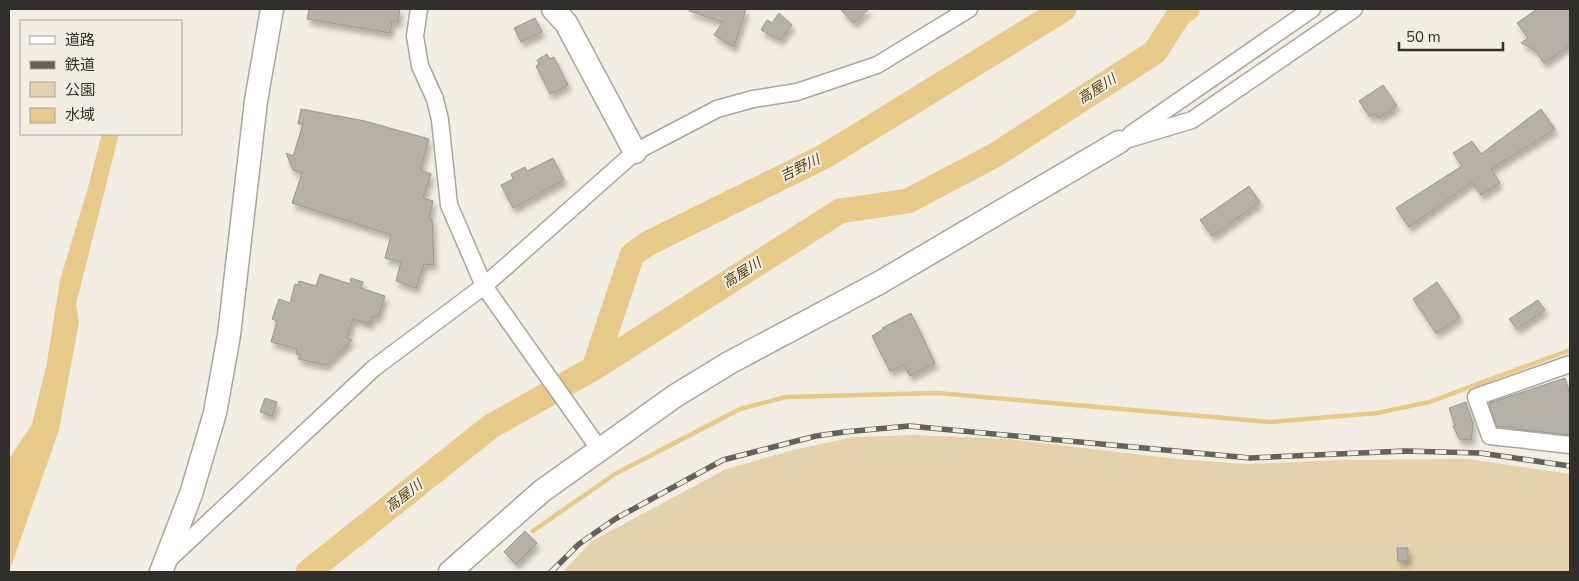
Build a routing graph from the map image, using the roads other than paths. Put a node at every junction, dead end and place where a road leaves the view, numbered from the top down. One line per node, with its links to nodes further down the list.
1 (272, 9): 13 (street)
2 (419, 9): 9 (street)
3 (553, 9): 8 (street)
4 (969, 9): 8 (street)
5 (1312, 9): 7 (street)
6 (1354, 9): 7 (street)
7 (1119, 142): 12 (street)
8 (635, 152): 9 (street)
9 (486, 288): 12 (street); 13 (street)
10 (1570, 364): 11 (street)
11 (1570, 446)
12 (600, 450): 14 (street)
13 (164, 566)
14 (460, 569)

